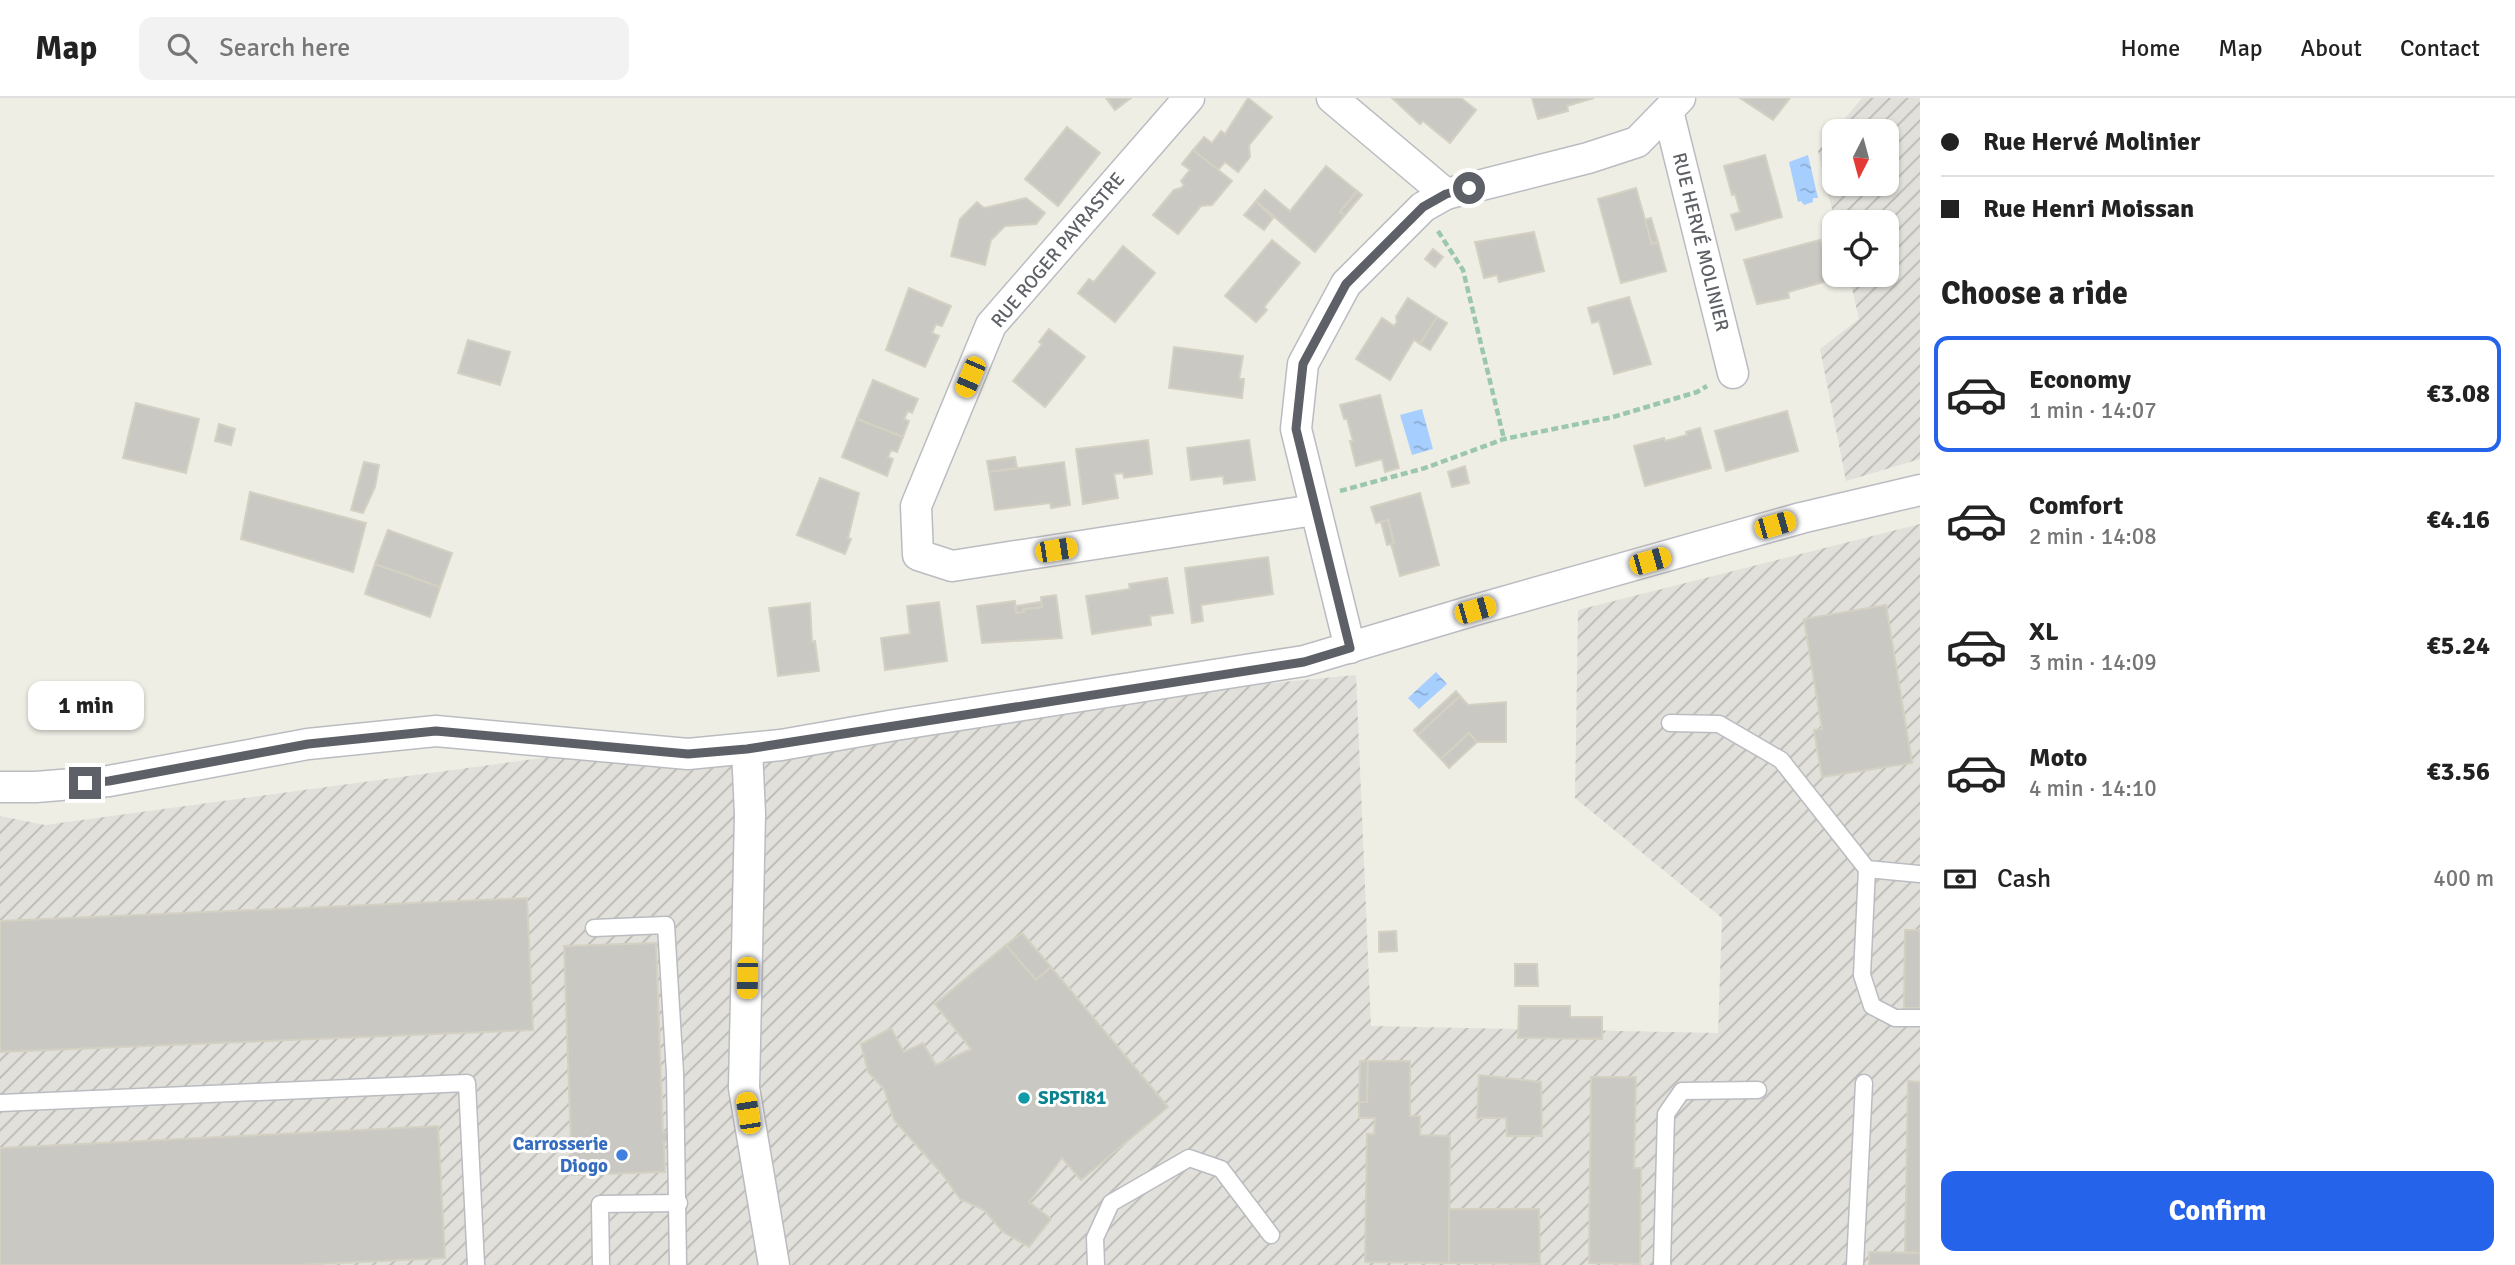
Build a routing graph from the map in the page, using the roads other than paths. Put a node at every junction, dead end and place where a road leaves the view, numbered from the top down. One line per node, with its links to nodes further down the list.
1 (1189, 98): 7 (street, RUE ROGER PAYRASTRE)
2 (1332, 98): 4 (street)
3 (1674, 104): 4 (street, RUE HERVÉ MOLINIER); 5 (street, RUE HERVÉ MOLINIER)
4 (1434, 200): 7 (street)
5 (1733, 373)
6 (1920, 490): 8 (street)
7 (1313, 504): 8 (street)
8 (1350, 648): 10 (street)
9 (1670, 723): 12 (lane)
10 (747, 749): 11 (street); 24 (street)
11 (0, 787)
12 (1867, 869): 13 (lane); 15 (lane)
13 (1920, 874)
14 (594, 928): 19 (lane)
15 (1920, 1018)
16 (1864, 1083): 27 (lane)
17 (1758, 1090): 26 (lane)
18 (0, 1104): 21 (lane)
19 (679, 1203): 22 (lane); 23 (lane)
20 (1271, 1235): 25 (lane)
21 (476, 1265)
22 (601, 1265)
23 (678, 1265)
24 (774, 1265)
25 (1096, 1265)
26 (1662, 1265)
27 (1855, 1265)

